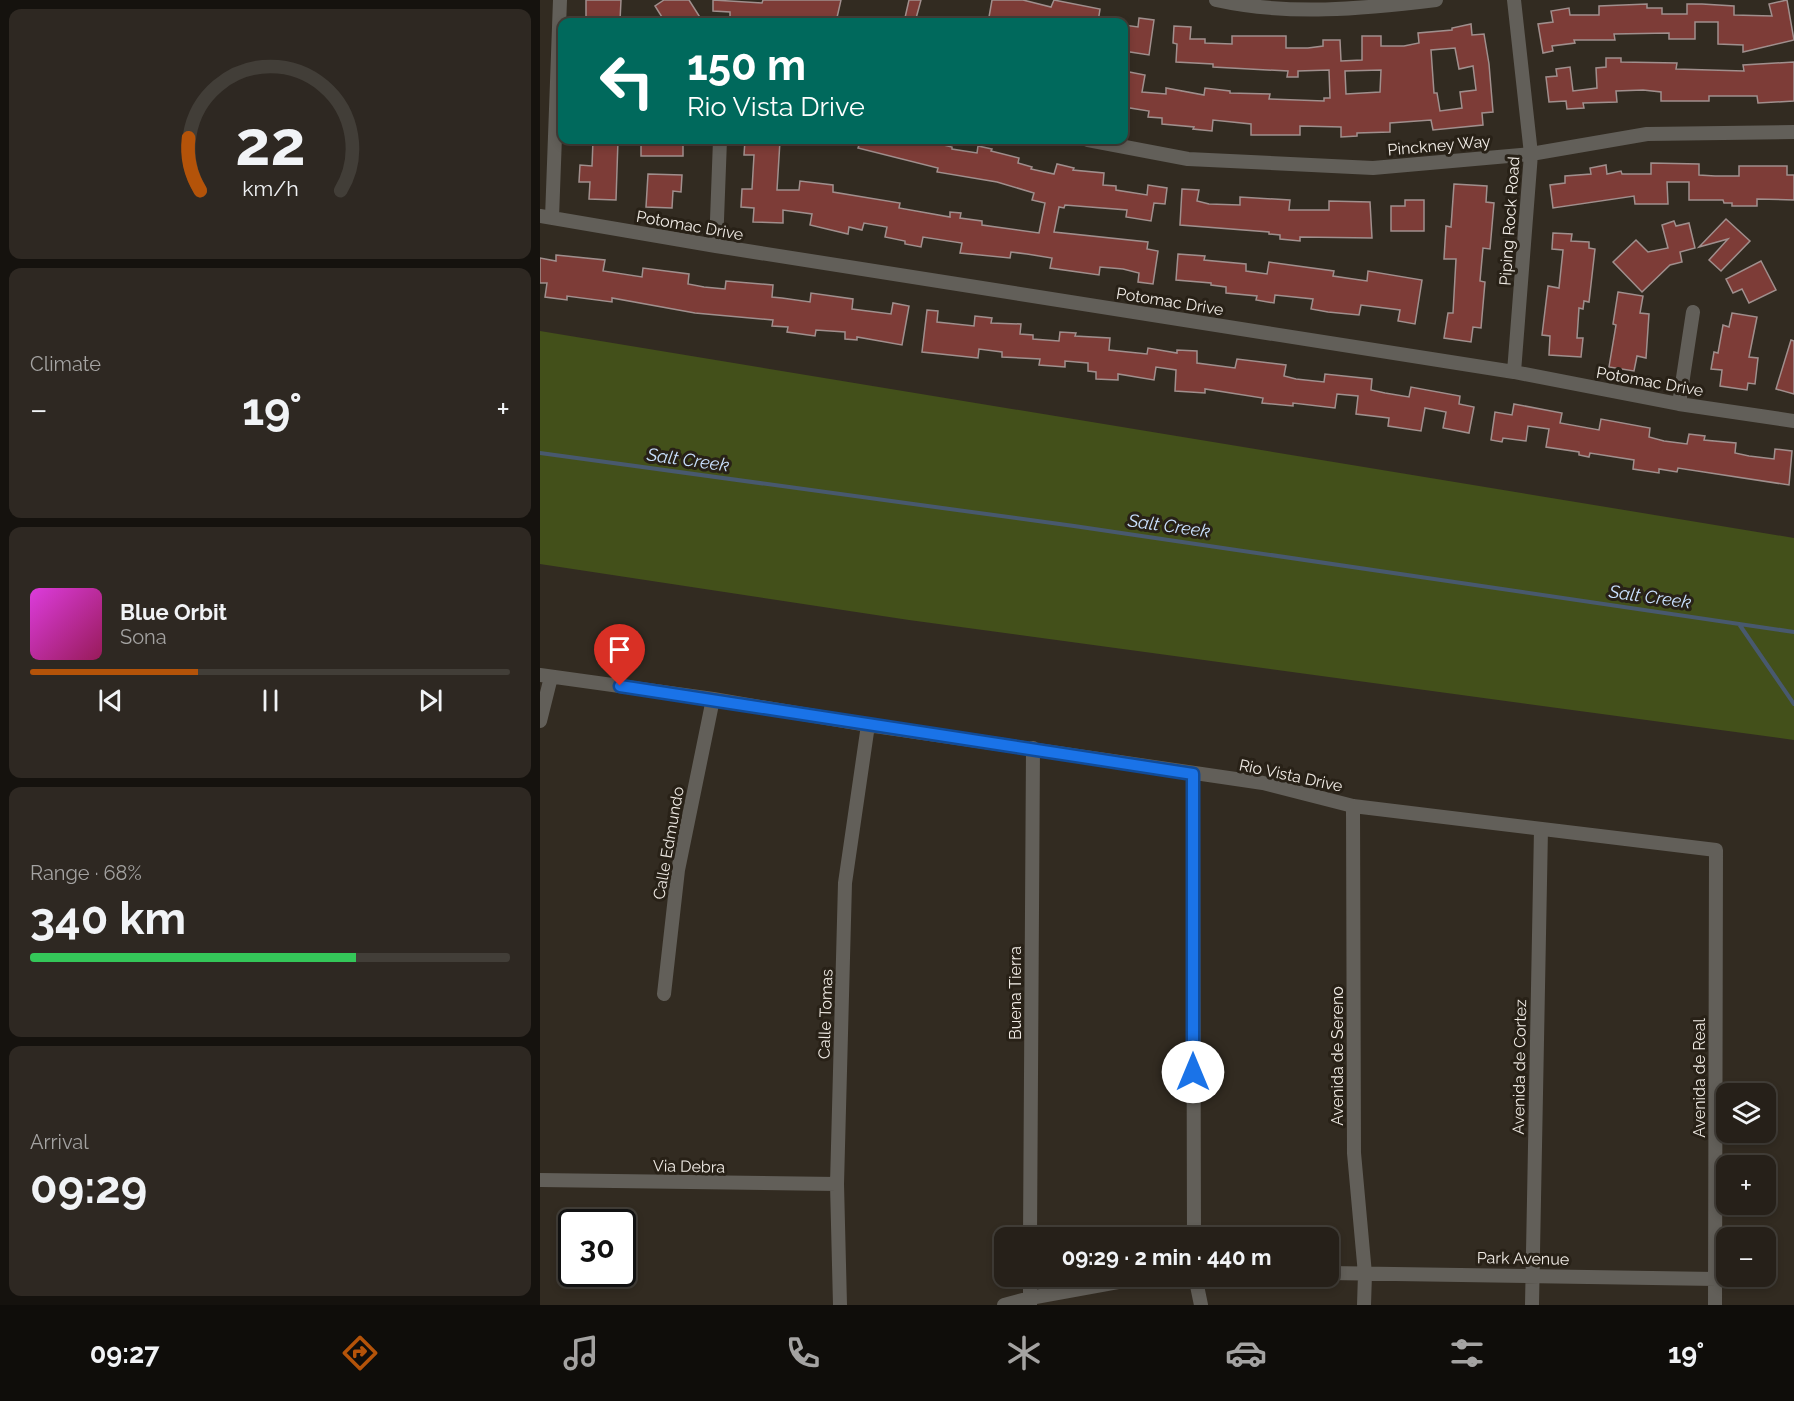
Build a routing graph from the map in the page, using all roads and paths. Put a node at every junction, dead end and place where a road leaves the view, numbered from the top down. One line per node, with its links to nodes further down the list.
1 (560, 0): 5 (street)
2 (1216, 0): 3 (street)
3 (1436, 0)
4 (1514, 0): 10 (street, Piping Rock Road)
5 (559, 18)
6 (558, 31): 11 (street)
7 (1794, 132): 10 (street, Pinckney Way)
8 (720, 144): 12 (street)
9 (1109, 144): 10 (street, Pinckney Way)
10 (1531, 153): 14 (street, Piping Rock Road)
11 (546, 217): 12 (street, Potomac Drive)
12 (716, 246): 14 (street, Potomac Drive)
13 (1693, 312): 15 (street)
14 (1515, 372): 15 (street, Potomac Drive)
15 (1679, 404): 16 (street, Potomac Drive)
16 (1794, 421)
17 (546, 676): 18 (street, Rio Vista Drive); 19 (street)
18 (712, 699): 20 (street, Rio Vista Drive); 26 (street, Calle Edmundo)
19 (540, 721)
20 (868, 725): 21 (street, Rio Vista Drive); 28 (street, Calle Tomas)
21 (1033, 748): 22 (street, Rio Vista Drive); 29 (street, Buena Tierra)
22 (1193, 774): 23 (street, Rio Vista Drive); 30 (street)
23 (1353, 806): 24 (street, Rio Vista Drive); 33 (street, Avenida de Sereno)
24 (1541, 829): 25 (street, Rio Vista Drive); 34 (street, Avenida de Cortez)
25 (1716, 850): 31 (street, Avenida de Real)
26 (664, 994)
27 (540, 1180): 28 (street, Via Debra)
28 (837, 1184): 39 (street, Calle Tomas)
29 (1030, 1227)
30 (1194, 1227)
31 (1716, 1227)
32 (1339, 1273): 33 (street, Park Avenue)
33 (1365, 1274): 34 (street, Park Avenue); 42 (street, Avenida de Sereno)
34 (1532, 1274): 35 (street, Park Avenue); 43 (street, Avenida de Cortez)
35 (1716, 1280): 44 (street, Avenida de Real)
36 (1098, 1287): 38 (street)
37 (1197, 1287): 41 (street)
38 (1030, 1301): 40 (street)
39 (840, 1305)
40 (1004, 1305)
41 (1201, 1305)
42 (1364, 1305)
43 (1532, 1305)
44 (1715, 1305)

